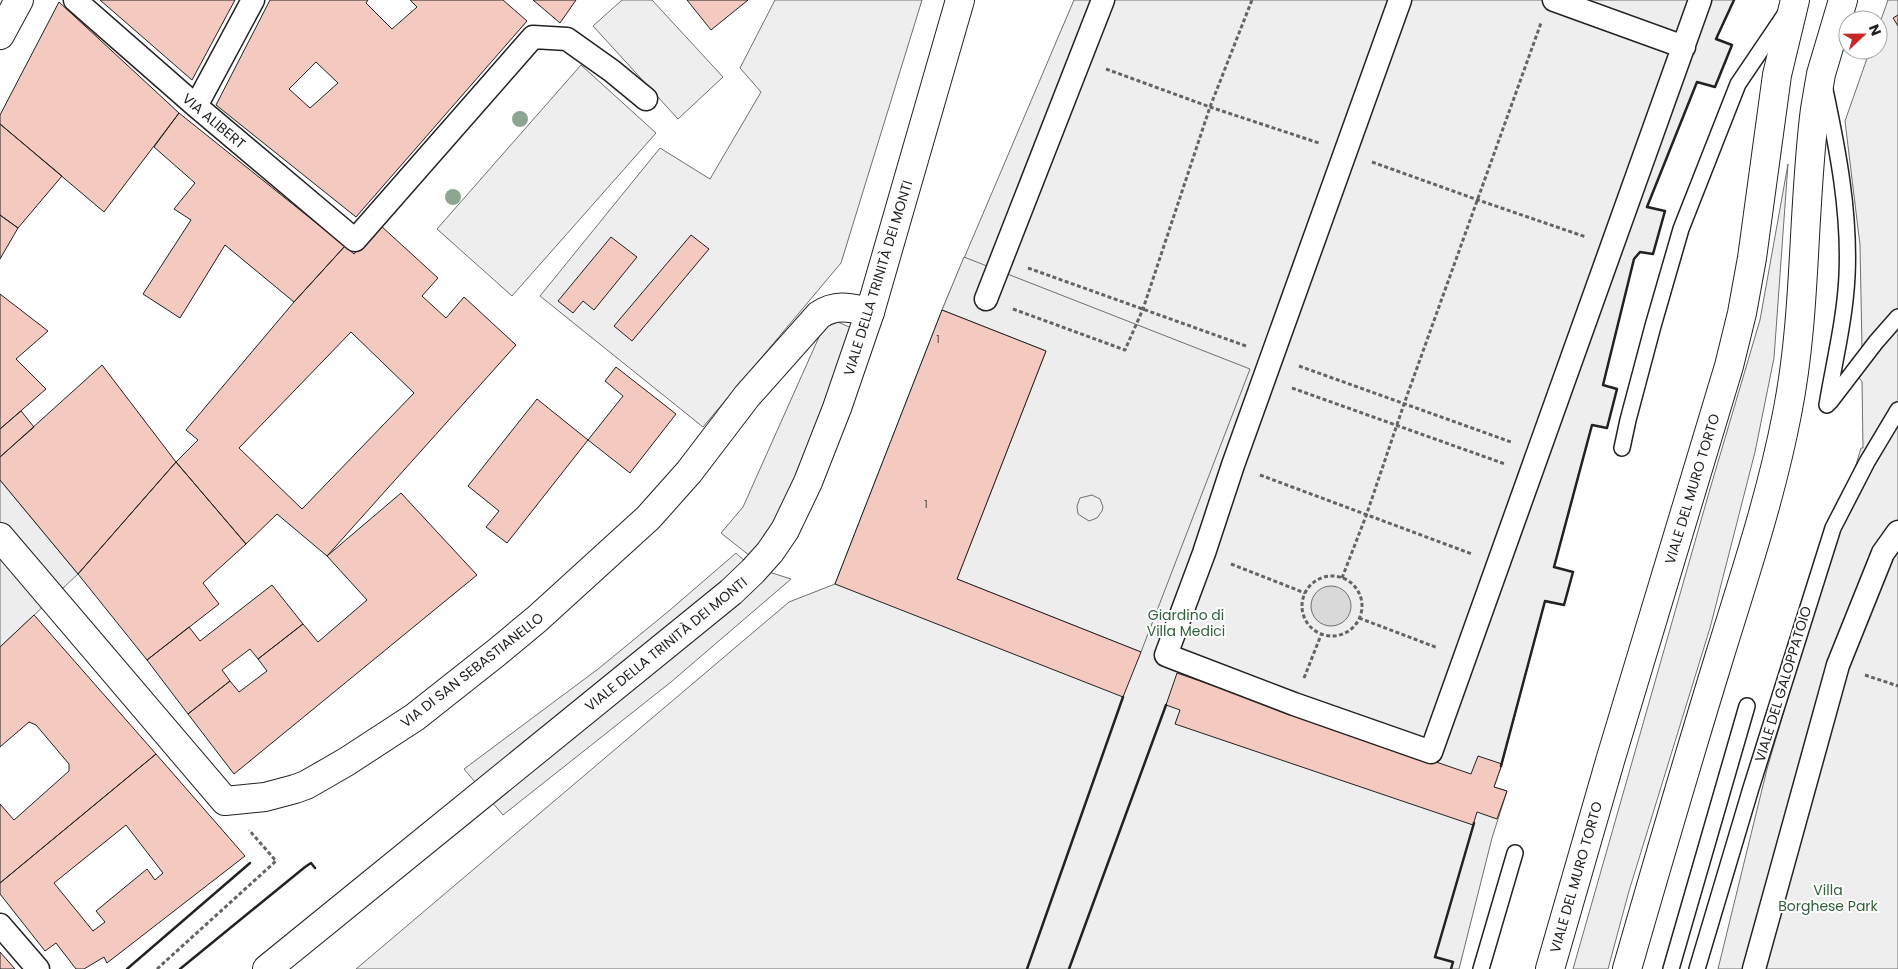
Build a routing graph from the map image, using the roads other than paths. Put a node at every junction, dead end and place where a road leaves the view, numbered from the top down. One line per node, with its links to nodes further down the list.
1 (19, 0): 11 (street)
2 (75, 0): 15 (street, VIA ALIBERT)
3 (253, 0): 15 (street)
4 (960, 0): 17 (street, VIALE DELLA TRINITÀ DEI MONTI)
5 (1103, 0): 16 (street)
6 (1400, 0): 12 (street)
7 (1700, 0): 12 (street)
8 (1795, 0): 20 (lane); 29 (street, VIALE DEL MURO TORTO)
9 (1843, 0): 13 (street)
10 (1548, 9): 12 (street)
11 (0, 35)
12 (1684, 47)
13 (1821, 74): 18 (lane); 30 (street)
14 (646, 99): 15 (street, VIA ALIBERT)
15 (196, 106)
16 (986, 299)
17 (870, 312): 22 (street, VIA DI SAN SEBASTIANELLO); 27 (street, VIALE DELLA TRINITÀ DEI MONTI)
18 (1898, 317)
19 (1898, 410): 32 (lane, VIALE DEL GALOPPATOIO)
20 (1622, 448)
21 (1898, 532): 33 (street)
22 (0, 537)
23 (1747, 706): 31 (lane, VIALE DEL GALOPPATOIO)
24 (1515, 853): 28 (lane)
25 (0, 925): 26 (street)
26 (38, 969)
27 (267, 969)
28 (1481, 969)
29 (1550, 969)
30 (1626, 969)
31 (1672, 969)
32 (1697, 969)
33 (1754, 969)

